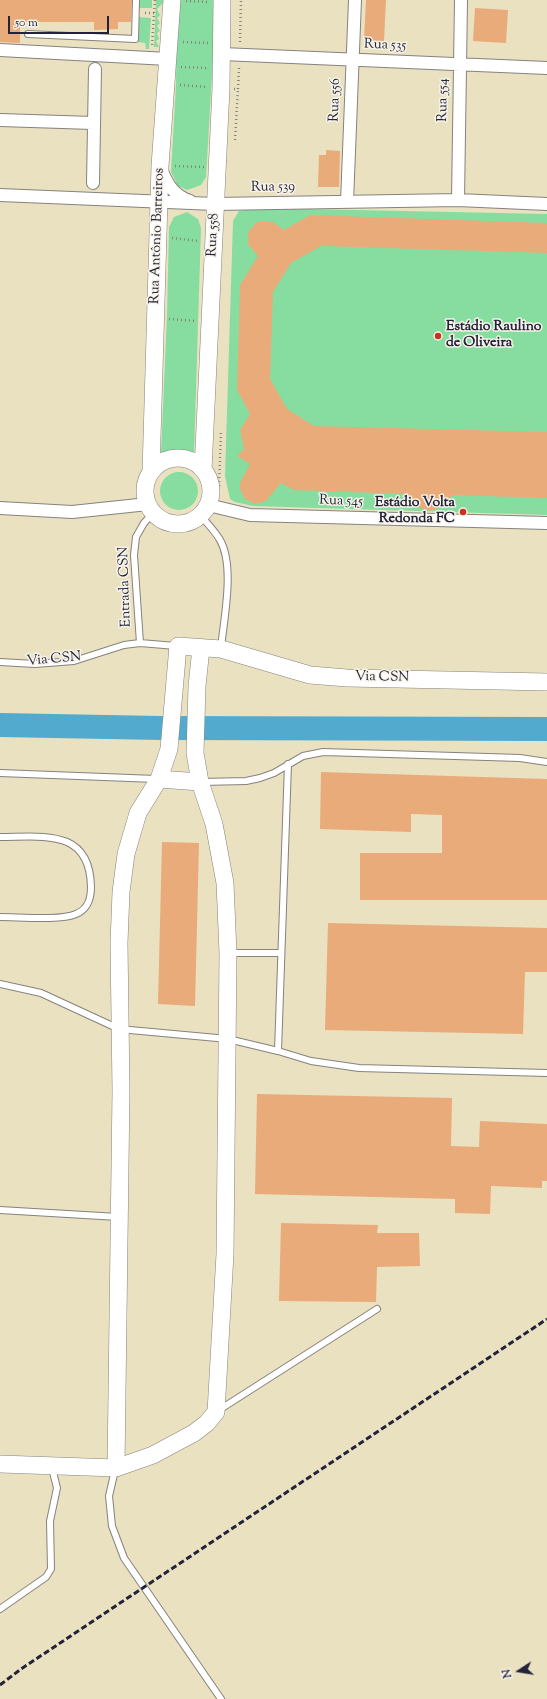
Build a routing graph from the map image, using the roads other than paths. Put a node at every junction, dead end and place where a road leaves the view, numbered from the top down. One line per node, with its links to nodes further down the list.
1 (136, 0): 6 (lane)
2 (172, 0): 9 (street, Rua Antônio Barreiros)
3 (222, 0): 8 (street, Rua 558)
4 (355, 0): 10 (street, Rua 556)
5 (461, 0): 11 (street, Rua 554)
6 (28, 34)
7 (0, 50): 9 (street)
8 (222, 54): 10 (street, Rua 535); 23 (street, Rua 558)
9 (168, 59): 16 (street, Rua Antônio Barreiros)
10 (353, 60): 11 (street, Rua 535); 21 (street, Rua 556)
11 (460, 64): 12 (street, Rua 535); 19 (street, Rua 554)
12 (547, 68)
13 (95, 69): 15 (street)
14 (0, 120): 15 (street)
15 (94, 123): 17 (street)
16 (160, 166): 20 (street, Rua Antônio Barreiros); 22 (street)
17 (93, 183)
18 (0, 195): 20 (street, Rua 539)
19 (458, 200): 21 (street, Rua 539); 24 (street, Rua 539)
20 (159, 202): 22 (street, Rua 539); 26 (street, Rua Antônio Barreiros)
21 (347, 202): 23 (street, Rua 539)
22 (194, 203): 23 (street, Rua 539)
23 (215, 204): 25 (street, Rua 558)
24 (547, 204)
25 (203, 470): 26 (street); 29 (street)
26 (151, 472): 28 (street)
27 (0, 508): 28 (street)
28 (150, 508): 29 (street); 31 (lane, Entrada CSN)
29 (204, 510): 30 (street, Rua 545); 34 (lane)
30 (547, 523)
31 (140, 643): 32 (lane, Via CSN); 35 (lane, Via CSN)
32 (178, 646): 33 (street, Via CSN); 40 (street)
33 (201, 648): 34 (street, Via CSN); 41 (street)
34 (221, 649): 36 (street, Via CSN)
35 (0, 662)
36 (547, 682)
37 (547, 762): 38 (lane)
38 (288, 764): 41 (lane); 45 (lane)
39 (0, 773): 40 (lane)
40 (160, 779): 41 (street); 47 (street)
41 (200, 782): 44 (street)
42 (0, 837): 43 (lane)
43 (0, 917)
44 (228, 953): 45 (lane); 48 (street)
45 (281, 953): 49 (lane)
46 (0, 984): 47 (lane)
47 (119, 1029): 48 (lane); 52 (street)
48 (228, 1039): 49 (lane); 54 (street)
49 (278, 1051): 50 (lane)
50 (547, 1073)
51 (0, 1210): 52 (lane)
52 (120, 1217): 57 (street)
53 (377, 1309): 54 (lane)
54 (216, 1412): 57 (street)
55 (0, 1464): 56 (street)
56 (51, 1466): 57 (street); 58 (lane)
57 (116, 1468): 59 (lane)
58 (0, 1609)
59 (221, 1699)

